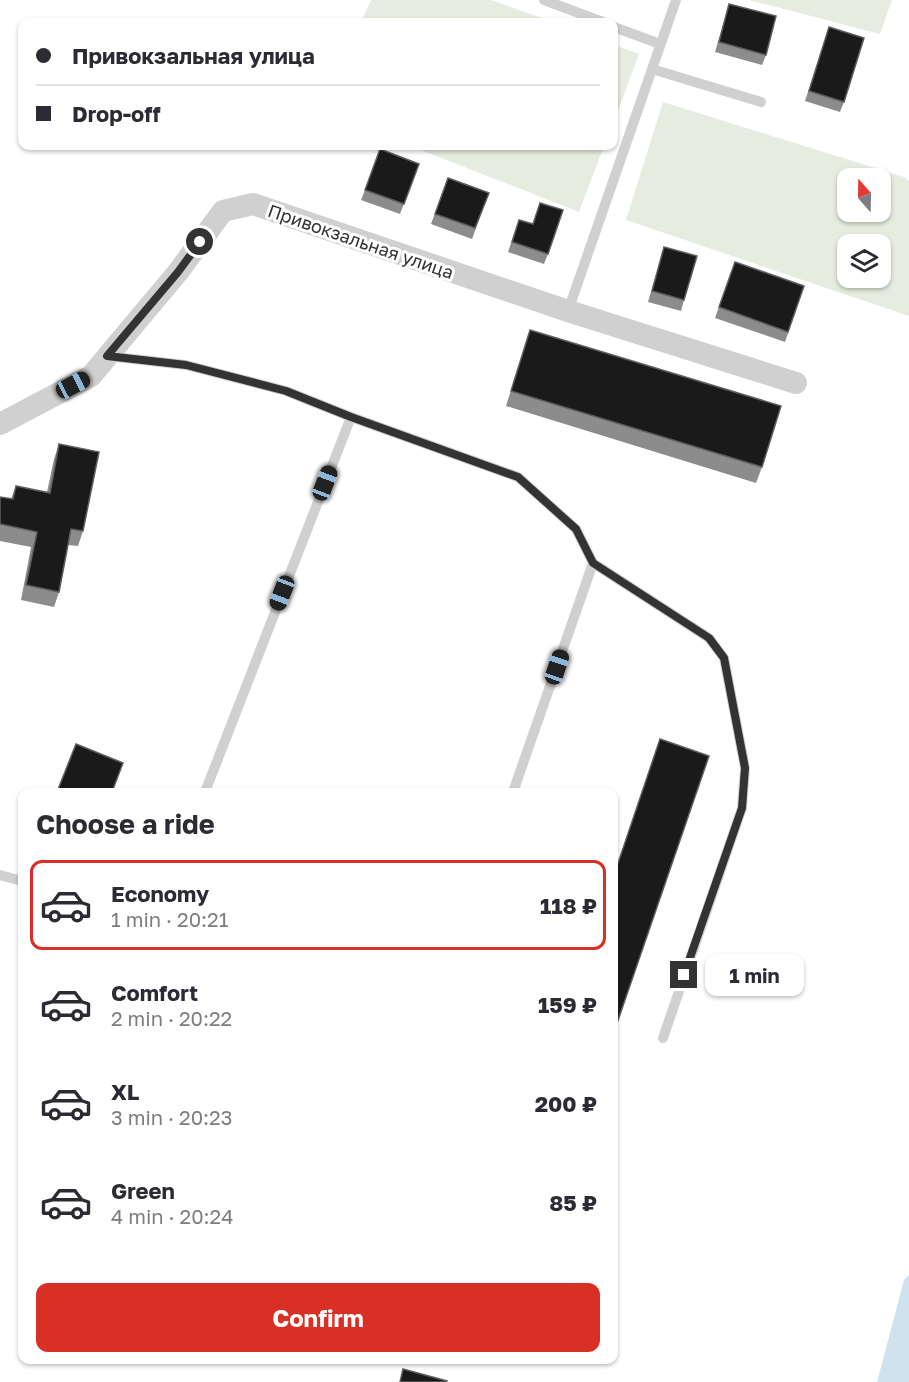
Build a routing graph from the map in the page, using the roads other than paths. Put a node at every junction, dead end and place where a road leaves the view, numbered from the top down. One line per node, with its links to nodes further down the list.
1 (544, 0): 3 (lane)
2 (676, 0): 5 (lane)
3 (592, 18)
4 (618, 28): 5 (lane)
5 (660, 44): 6 (lane)
6 (652, 69): 7 (lane); 8 (lane)
7 (761, 102)
8 (568, 311): 9 (street, Привокзальная улица); 10 (street, Привокзальная улица)
9 (107, 356): 11 (lane); 12 (street, Привокзальная улица)
10 (796, 383)
11 (351, 417): 13 (lane); 14 (lane)
12 (0, 424)
13 (593, 563): 15 (lane); 18 (lane)
14 (207, 788)
15 (514, 788)
16 (0, 875): 17 (lane)
17 (18, 880)
18 (663, 1038)

